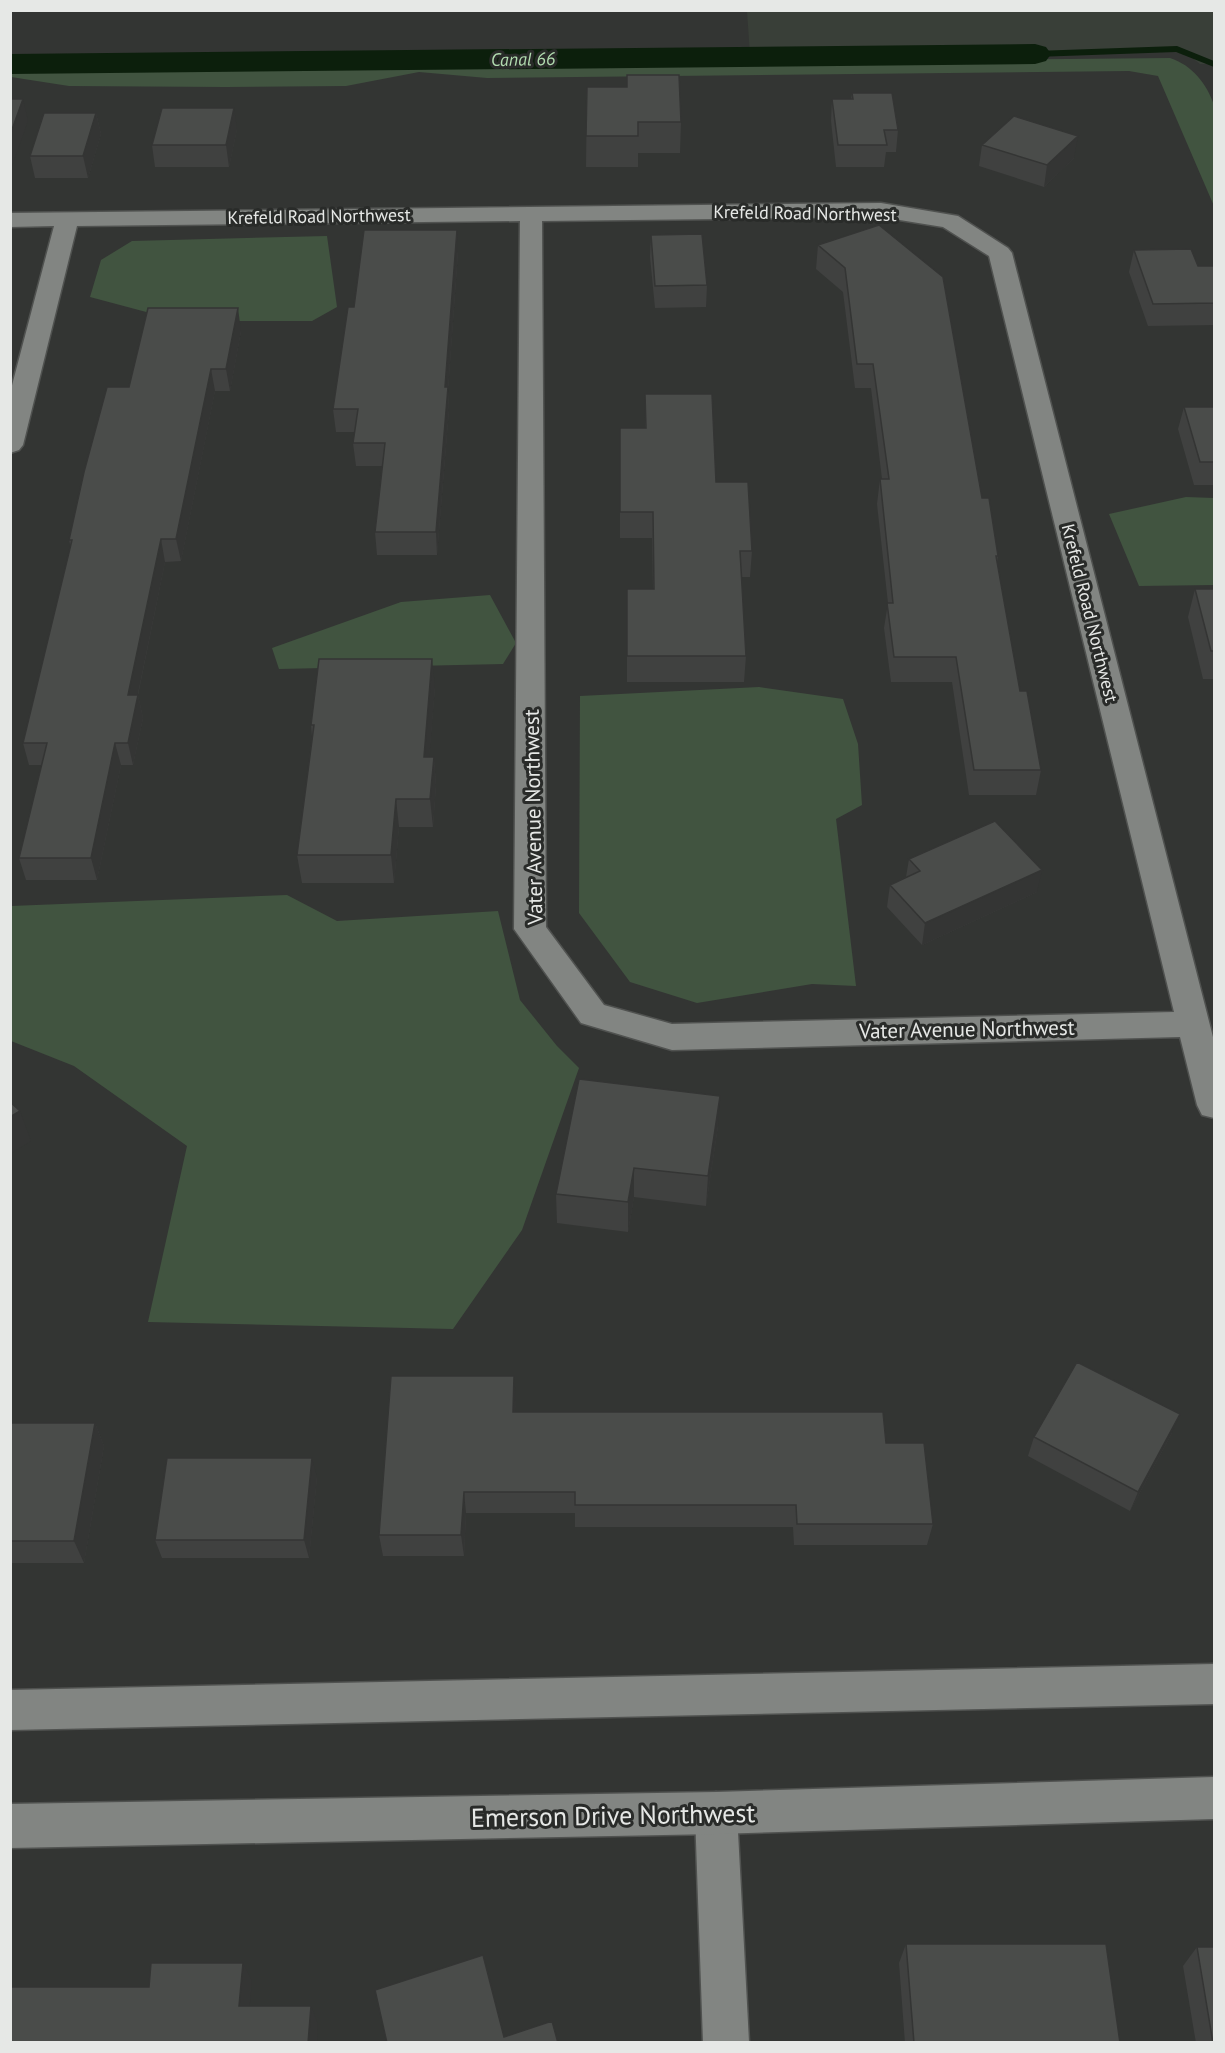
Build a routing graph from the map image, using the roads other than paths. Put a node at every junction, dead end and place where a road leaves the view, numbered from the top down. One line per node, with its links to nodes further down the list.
1 (531, 213): 2 (street, Krefeld Road Northwest); 5 (street, Krefeld Road Northwest); 5 (street, Vater Avenue Northwest)
2 (67, 219): 3 (street, Krefeld Road Northwest); 4 (street)
3 (10, 220)
4 (10, 446)
5 (1193, 1024): 6 (street, Krefeld Road Northwest)
6 (1215, 1105)
7 (1215, 1684): 8 (street)
8 (10, 1710)
9 (1215, 1798): 10 (street, Emerson Drive Northwest)
10 (716, 1813): 11 (street, Emerson Drive Northwest); 12 (street)
11 (10, 1826)
12 (726, 2043)

